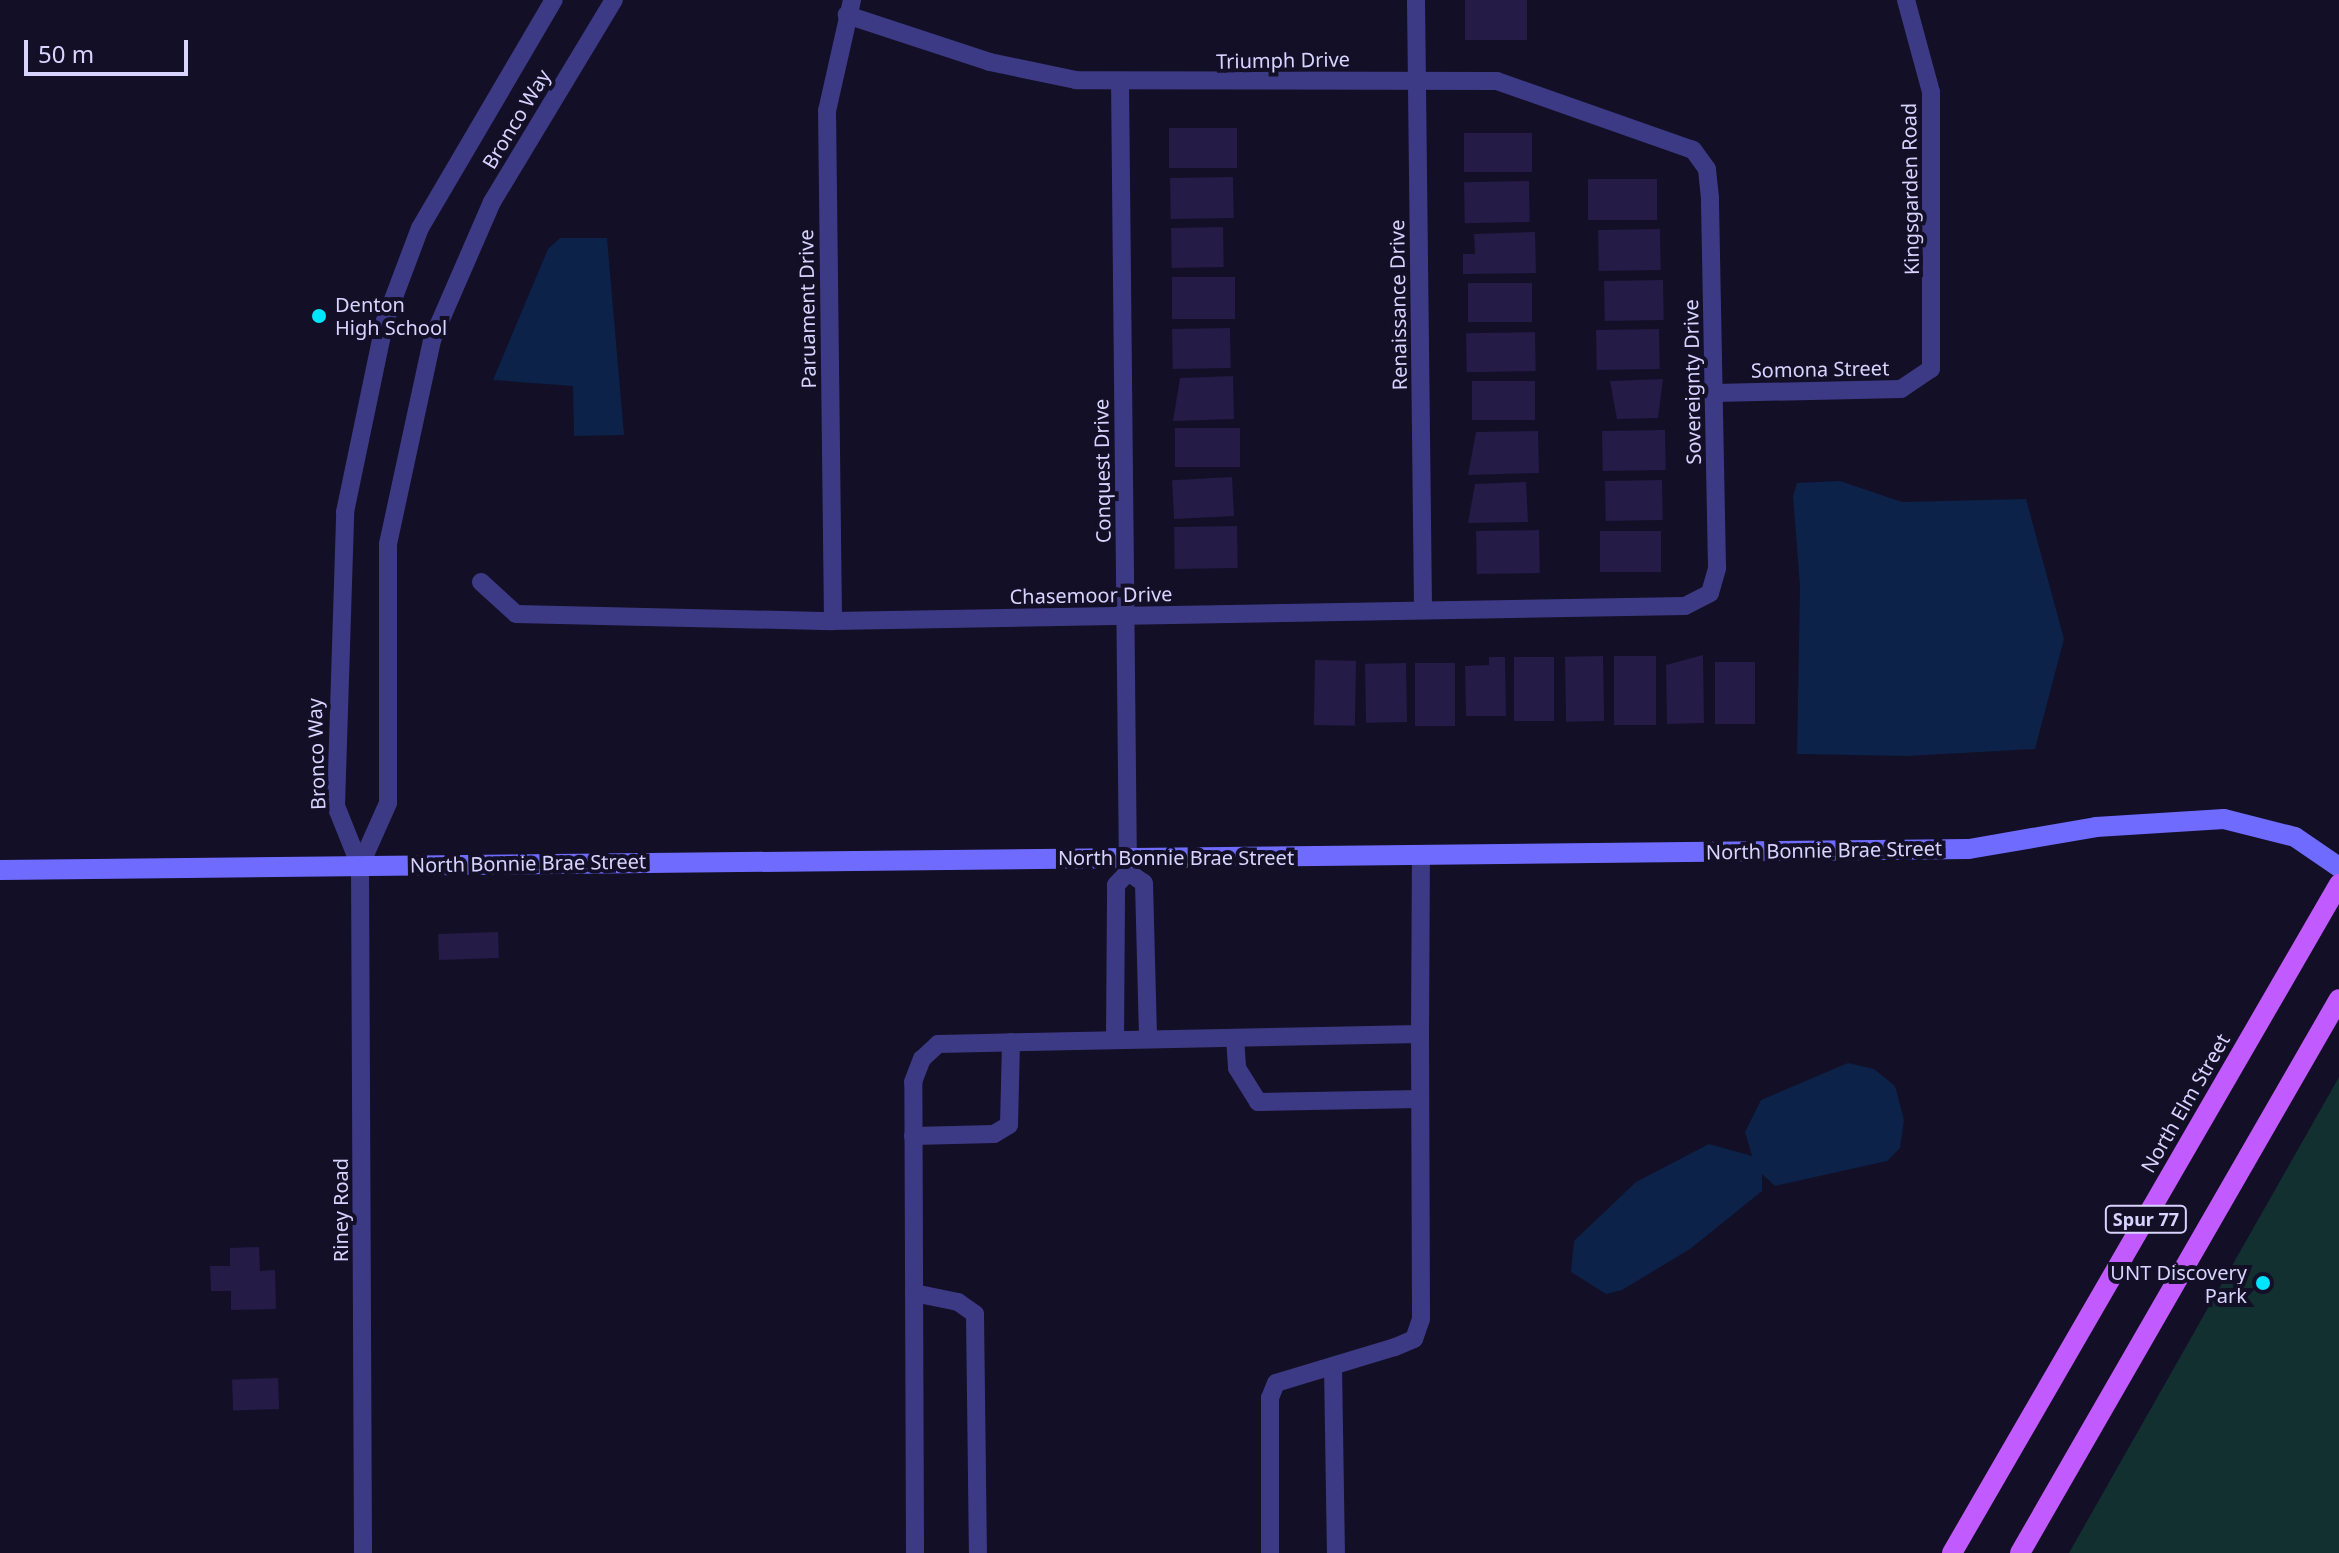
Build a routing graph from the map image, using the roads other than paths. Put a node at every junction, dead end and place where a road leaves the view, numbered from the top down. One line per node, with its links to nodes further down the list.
1 (554, 0): 18 (street, Bronco Way)
2 (614, 0): 18 (street, Bronco Way)
3 (1416, 0): 6 (street, Renaissance Drive)
4 (1906, 0): 9 (street, Kingsgarden Road)
5 (850, 8): 7 (street, Triumph Drive); 15 (street, Paruament Drive)
6 (1417, 79): 7 (street, Triumph Drive); 8 (street, Triumph Drive); 13 (street, Renaissance Drive)
7 (1120, 84): 14 (street, Conquest Drive)
8 (1707, 169): 10 (street, Sovereignty Drive)
9 (1923, 379): 10 (street, Somona Street)
10 (1714, 393): 12 (street, Sovereignty Drive)
11 (481, 582): 15 (street, Chasemoor Drive)
12 (1710, 593): 13 (street, Chasemoor Drive)
13 (1423, 610): 14 (street, Chasemoor Drive)
14 (1126, 616): 15 (street, Chasemoor Drive); 17 (street, Conquest Drive)
15 (833, 621)
16 (1421, 854): 17 (main road, North Bonnie Brae Street); 19 (main road, North Bonnie Brae Street); 23 (street)
17 (1128, 865): 18 (main road, North Bonnie Brae Street); 24 (street); 26 (street)
18 (360, 866): 20 (main road, North Bonnie Brae Street); 32 (street, Riney Road)
19 (2339, 867)
20 (0, 870)
21 (2339, 884): 37 (main road, North Elm Street / Spur 77)
22 (2339, 999): 38 (main road, Spur 77)
23 (1420, 1034): 25 (street); 28 (street)
24 (1148, 1038): 25 (street); 26 (street)
25 (1235, 1038): 28 (street)
26 (1115, 1039): 27 (street)
27 (1011, 1042): 29 (street); 29 (street)
28 (1420, 1099): 31 (street)
29 (913, 1136): 30 (street)
30 (914, 1293): 33 (street); 34 (street)
31 (1333, 1366): 35 (street); 36 (street)
32 (363, 1553)
33 (915, 1553)
34 (978, 1553)
35 (1270, 1553)
36 (1336, 1553)
37 (1952, 1553)
38 (2020, 1553)

